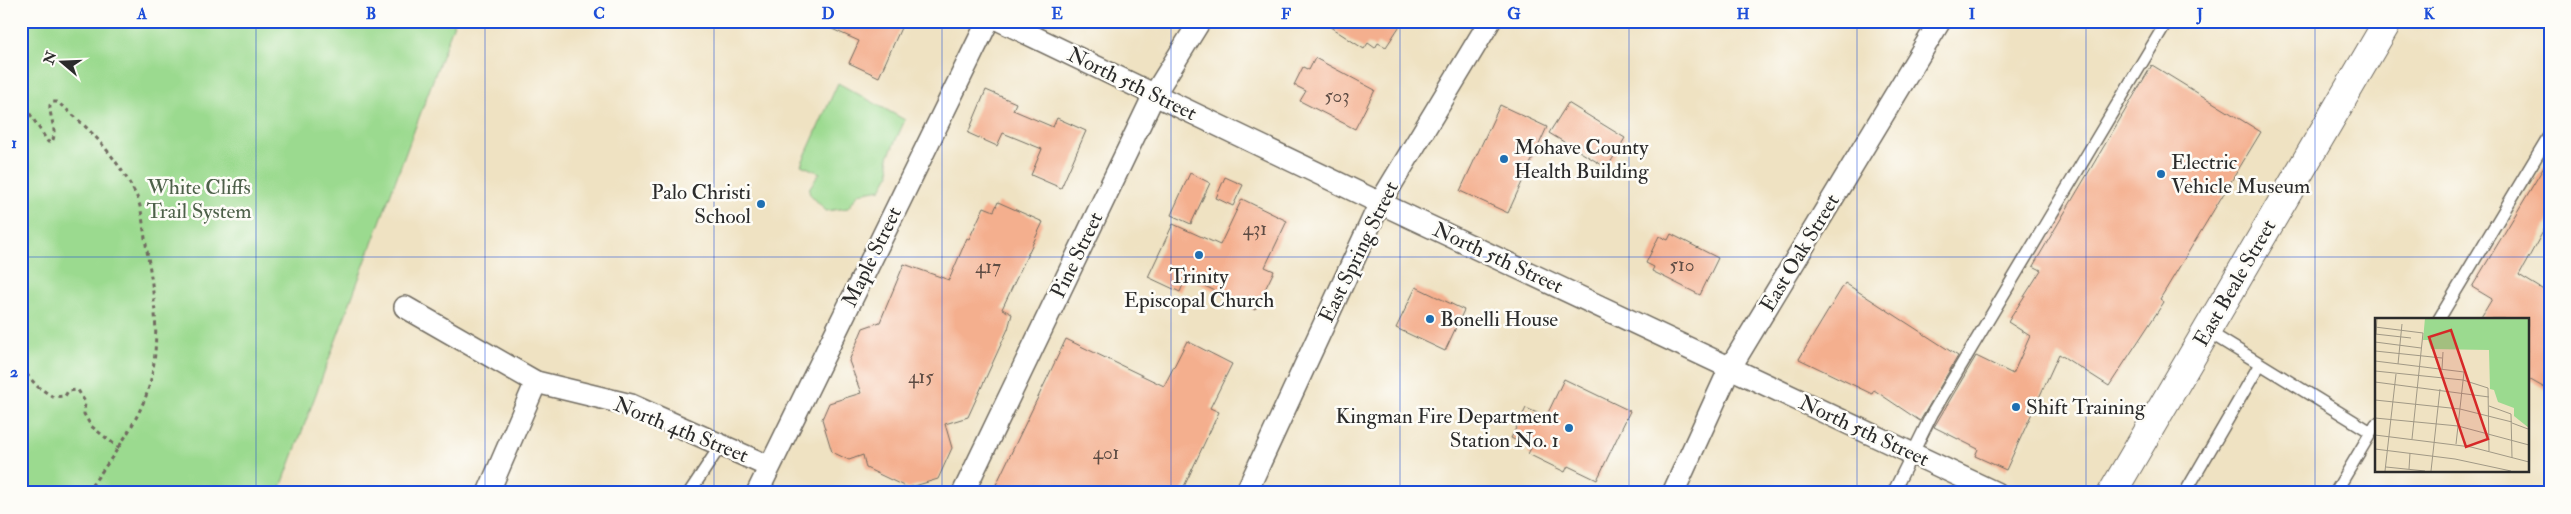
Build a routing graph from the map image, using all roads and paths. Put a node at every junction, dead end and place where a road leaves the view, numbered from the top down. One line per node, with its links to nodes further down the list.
1 (988, 21): 23 (street, Maple Street)
2 (1001, 21): 8 (street, North 5th Street)
3 (1200, 21): 8 (street, Pine Street)
4 (1490, 21): 11 (street, East Spring Street)
5 (1940, 21): 17 (street, East Oak Street)
6 (2167, 21): 22 (lane)
7 (2388, 21): 14 (main road, East Beale Street)
8 (1154, 95): 11 (street, North 5th Street); 28 (street, Pine Street)
9 (21, 100): 21 (path)
10 (2550, 134): 13 (lane)
11 (1380, 203): 17 (street, North 5th Street); 29 (street, East Spring Street)
12 (404, 307): 18 (street, North 4th Street)
13 (2440, 318)
14 (2207, 331): 15 (lane); 33 (main road, East Beale Street)
15 (2260, 364): 19 (lane); 34 (lane)
16 (21, 368): 21 (path)
17 (1730, 368): 22 (street, North 5th Street); 30 (street, East Oak Street)
18 (536, 382): 20 (street, North 4th Street); 25 (street)
19 (2374, 428): 35 (lane)
20 (721, 445): 23 (street, North 4th Street); 26 (lane)
21 (119, 448): 24 (path)
22 (1912, 454): 31 (lane); 32 (street, North 5th Street)
23 (768, 466): 27 (street, Maple Street)
24 (86, 493)
25 (488, 493)
26 (689, 493)
27 (757, 493)
28 (963, 493)
29 (1246, 493)
30 (1673, 493)
31 (1893, 493)
32 (1996, 493)
33 (2112, 493)
34 (2185, 493)
35 (2334, 493)

